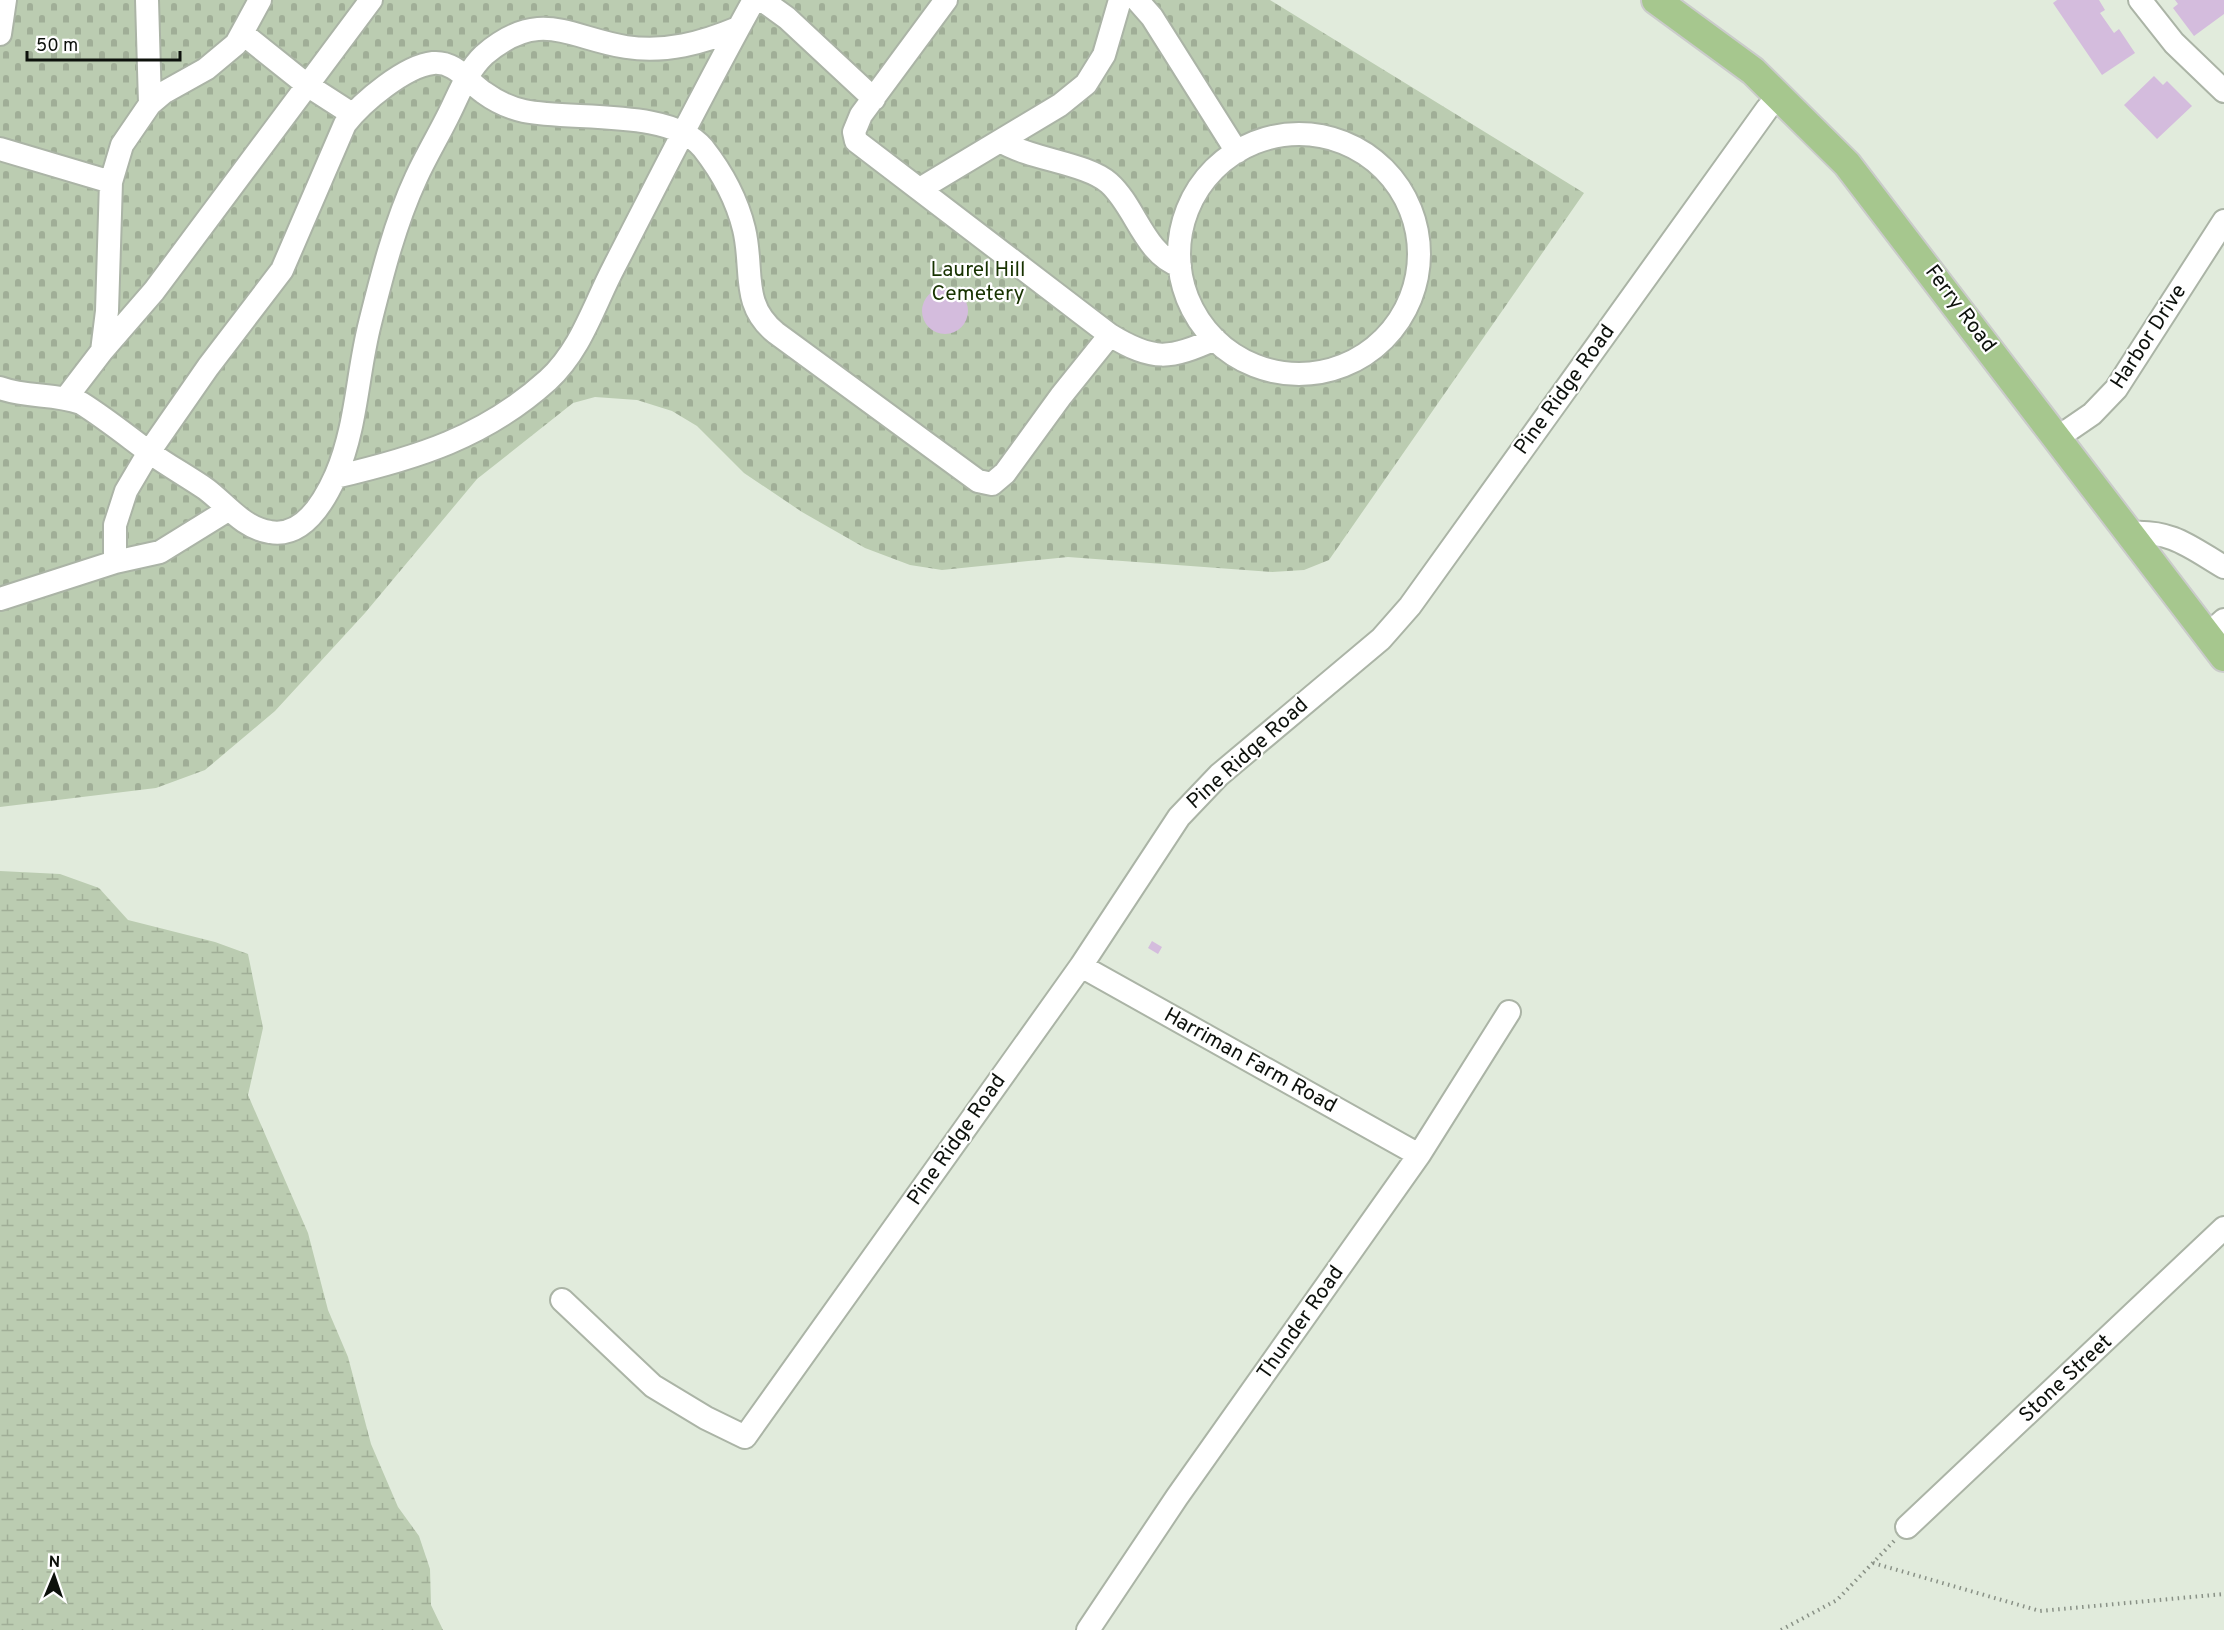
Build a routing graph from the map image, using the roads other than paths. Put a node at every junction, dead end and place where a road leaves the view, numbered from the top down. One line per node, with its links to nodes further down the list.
1 (5, 0): 14 (street)
2 (147, 0): 20 (street)
3 (260, 0): 13 (street)
4 (371, 0): 16 (street)
5 (754, 0): 12 (street)
6 (762, 0): 19 (street)
7 (946, 0): 19 (street)
8 (1120, 0): 23 (street)
9 (1137, 0): 25 (street)
10 (1656, 0): 18 (main road, Ferry Road)
11 (2140, 0): 17 (street)
12 (738, 28): 15 (street); 22 (street)
13 (242, 33): 16 (street); 20 (street)
14 (0, 34)
15 (466, 78): 21 (street); 22 (street); 37 (street)
16 (307, 85): 21 (street); 32 (street)
17 (2224, 91)
18 (1780, 95): 35 (main road, Ferry Road); 45 (street, Pine Ridge Road)
19 (874, 99): 27 (street)
20 (150, 104): 26 (street)
21 (352, 114): 36 (street)
22 (684, 132): 30 (street); 37 (street)
23 (1002, 142): 27 (street); 29 (street)
24 (0, 149): 26 (street)
25 (1237, 152): 29 (street); 31 (street)
26 (111, 182): 32 (street)
27 (921, 189): 30 (street)
28 (2224, 221): 35 (street, Harbor Drive)
29 (1180, 266): 31 (street)
30 (1110, 336): 31 (street)
31 (1215, 339)
32 (102, 351): 34 (street)
33 (8, 391): 34 (street)
34 (66, 398): 36 (street)
35 (2057, 438): 39 (main road, Ferry Road)
36 (149, 452): 38 (street); 40 (street)
37 (335, 477): 38 (street)
38 (228, 510): 40 (street)
39 (2130, 533): 41 (street); 43 (main road, Ferry Road)
40 (115, 562): 42 (street)
41 (2224, 567)
42 (0, 599)
43 (2216, 628): 44 (main road, Ferry Road)
44 (2224, 657)
45 (1080, 966): 47 (street, Harriman Farm Road); 49 (street, Pine Ridge Road)
46 (1509, 1012): 47 (street, Thunder Road)
47 (1419, 1155): 51 (street, Thunder Road)
48 (2224, 1228): 50 (street, Stone Street)
49 (562, 1300)
50 (1907, 1527)
51 (1088, 1630)

